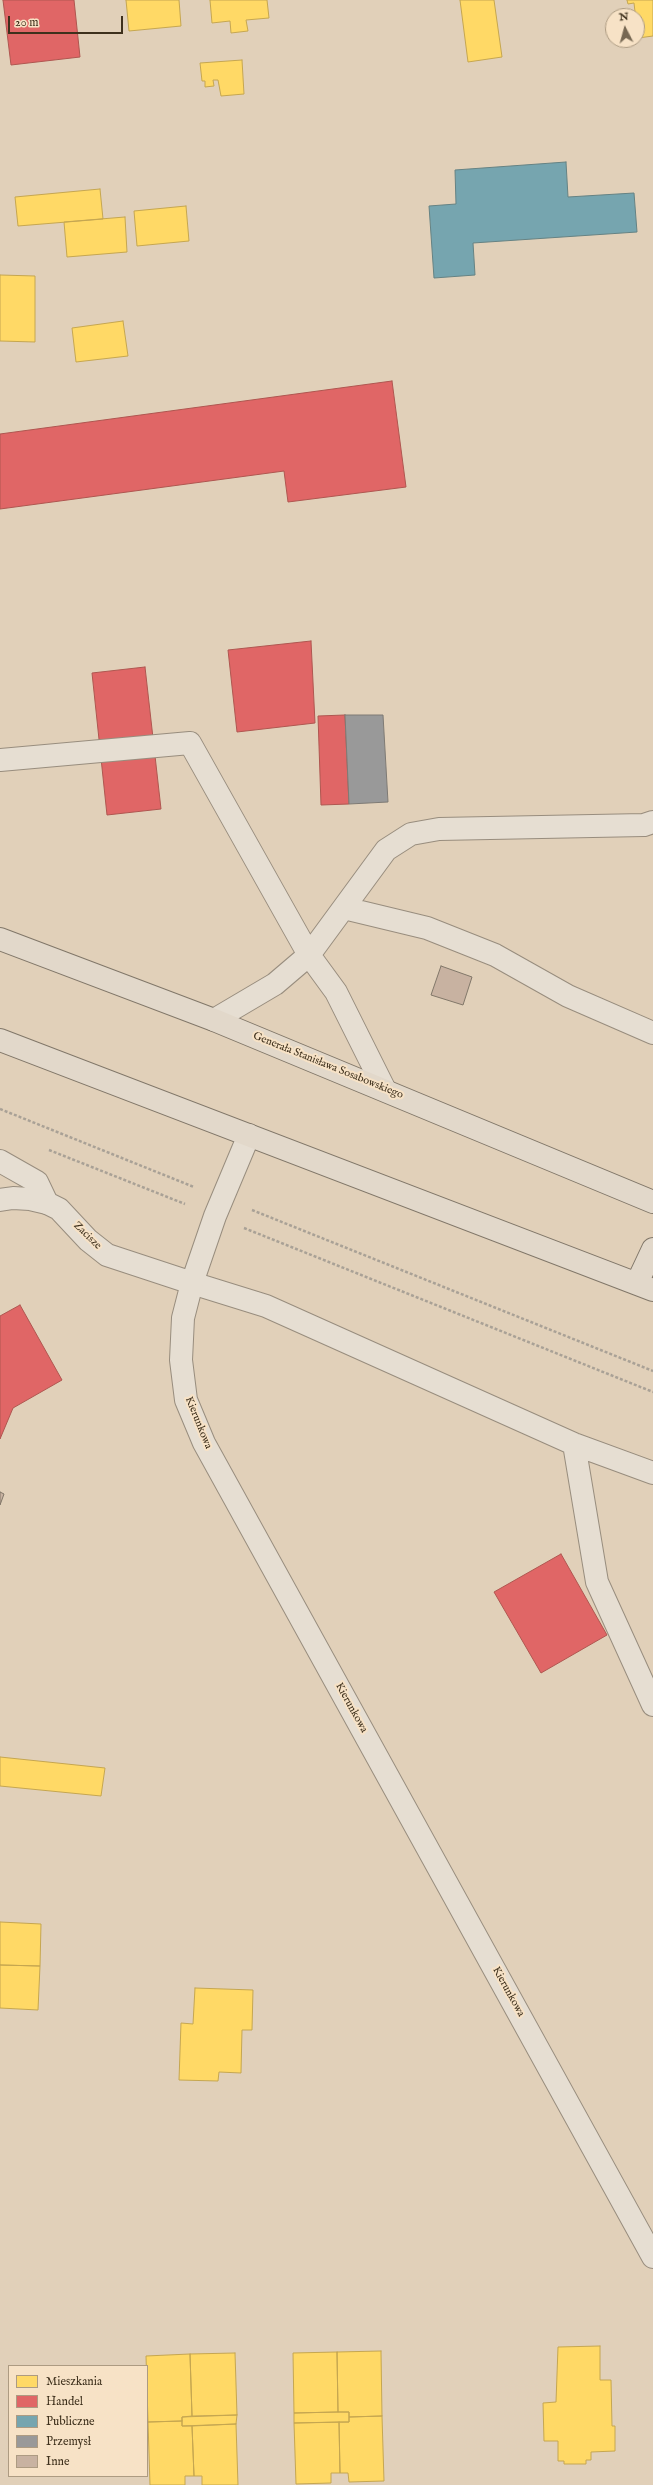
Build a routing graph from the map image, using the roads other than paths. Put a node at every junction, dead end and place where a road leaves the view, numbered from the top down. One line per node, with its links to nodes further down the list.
1 (0, 760): 5 (street)
2 (653, 822): 3 (street)
3 (344, 908): 5 (street); 7 (street)
4 (0, 939): 6 (highway, Generała Stanisława Sosabowskiego)
5 (309, 956): 6 (street); 9 (street)
6 (214, 1020): 9 (highway, Generała Stanisława Sosabowskiego)
7 (653, 1033)
8 (0, 1040): 10 (highway)
9 (385, 1090): 13 (highway, Generała Stanisława Sosabowskiego)
10 (249, 1135): 16 (street, Kierunkowa); 17 (highway)
11 (0, 1161): 14 (street, Zacisze)
12 (0, 1200): 14 (street)
13 (653, 1202)
14 (48, 1203): 16 (street, Zacisze)
15 (653, 1249): 17 (highway)
16 (192, 1283): 18 (street, Zacisze); 21 (street, Kierunkowa)
17 (645, 1287)
18 (574, 1444): 19 (street, Zacisze); 20 (street)
19 (653, 1473)
20 (653, 1705)
21 (653, 2257)

